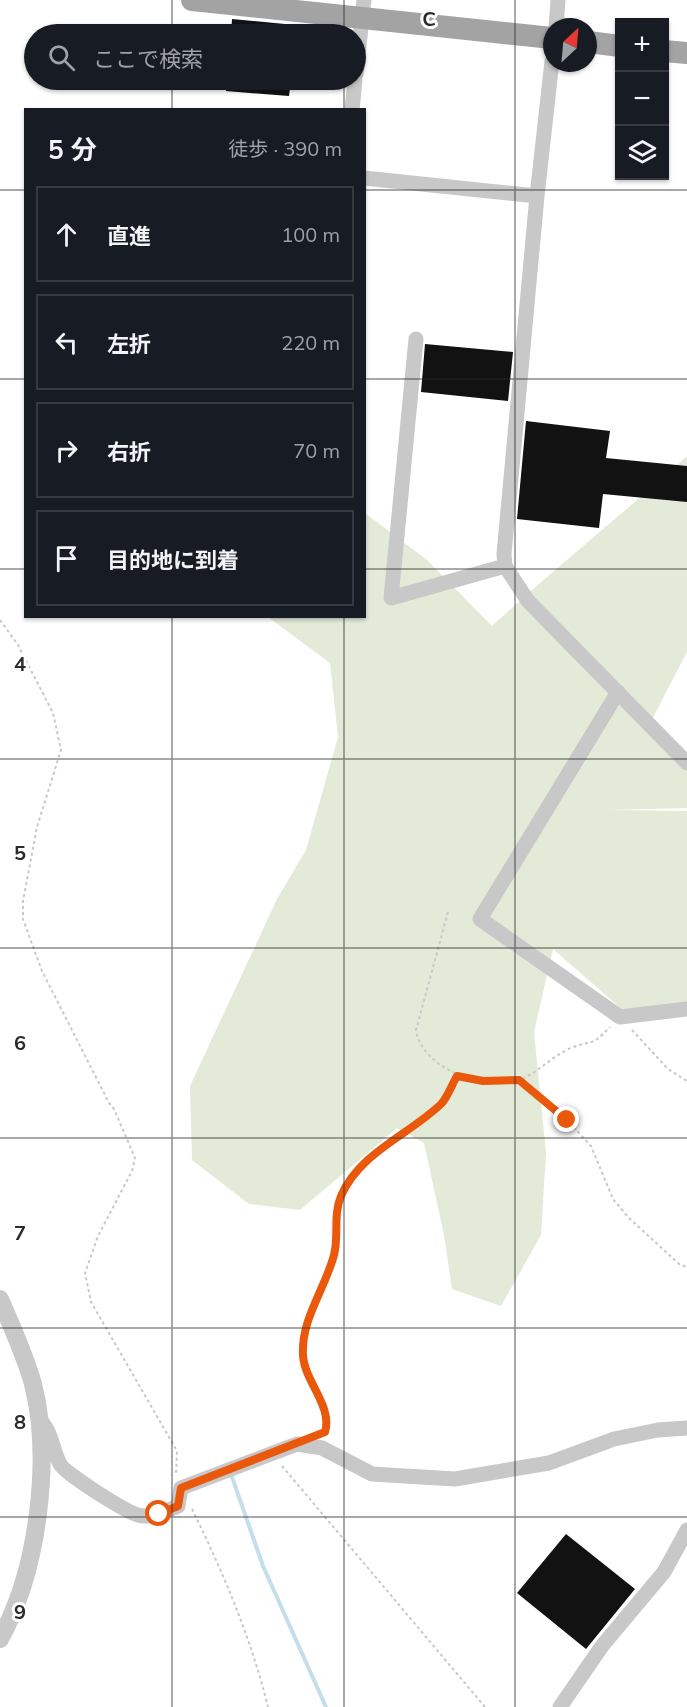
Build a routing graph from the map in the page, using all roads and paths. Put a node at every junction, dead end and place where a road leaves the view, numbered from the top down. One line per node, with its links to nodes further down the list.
1 (192, 0): 3 (main road)
2 (558, 0): 4 (street)
3 (363, 8): 5 (street); 6 (main road)
4 (557, 18)
5 (361, 24)
6 (543, 37)
7 (597, 43): 8 (main road)
8 (615, 45)
9 (669, 51): 10 (main road)
10 (687, 53)
11 (551, 72): 15 (street)
12 (354, 90): 13 (street)
13 (352, 108)
14 (366, 178): 15 (street)
15 (537, 196): 17 (street)
16 (416, 339): 17 (street)
17 (505, 566): 19 (street)
18 (0, 620): 33 (path)
19 (618, 692): 20 (street); 23 (street)
20 (687, 764)
21 (448, 912): 24 (path)
22 (687, 1009): 23 (street)
23 (620, 1017): 25 (path); 26 (path)
24 (457, 1076): 25 (path); 31 (path)
25 (519, 1080): 27 (path)
26 (687, 1081)
27 (687, 1267)
28 (0, 1299): 29 (street)
29 (39, 1419): 33 (street); 35 (street)
30 (687, 1428): 32 (street)
31 (315, 1436)
32 (275, 1450): 33 (street); 37 (path)
33 (181, 1488): 36 (path)
34 (687, 1530): 38 (street)
35 (0, 1639)
36 (268, 1707)
37 (485, 1707)
38 (560, 1707)

